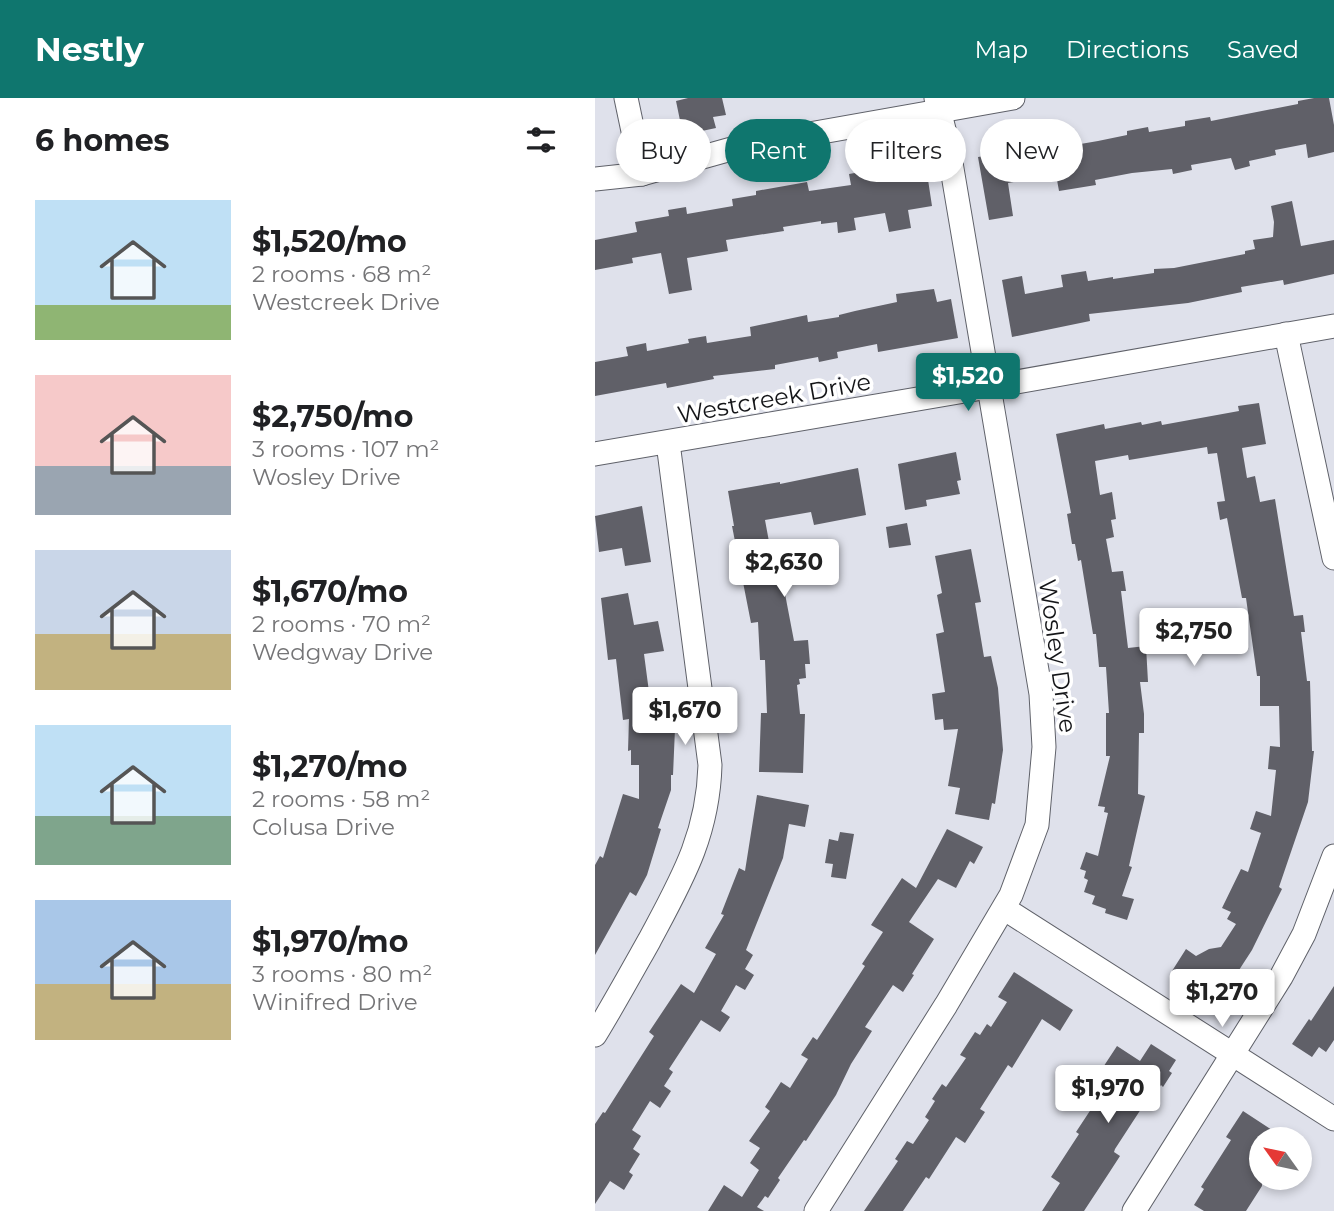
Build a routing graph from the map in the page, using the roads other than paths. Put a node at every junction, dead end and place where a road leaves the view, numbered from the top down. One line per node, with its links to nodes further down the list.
1 (626, 98): 4 (street)
2 (1013, 98): 3 (street)
3 (938, 104): 5 (street); 10 (street, Wosley Drive)
4 (630, 119)
5 (711, 155)
6 (616, 177): 7 (street)
7 (595, 179)
8 (1334, 326): 9 (street, Westcreek Drive)
9 (1286, 334): 10 (street, Westcreek Drive); 13 (street)
10 (988, 387): 11 (street, Westcreek Drive); 15 (street, Wosley Drive)
11 (668, 443): 12 (street, Westcreek Drive); 16 (street)
12 (595, 454)
13 (1334, 558)
14 (1334, 856): 17 (street)
15 (1005, 909): 17 (street); 19 (street, Wosley Drive)
16 (595, 1035)
17 (1232, 1054): 18 (street); 20 (street)
18 (1334, 1119)
19 (816, 1211)
20 (1134, 1211)

